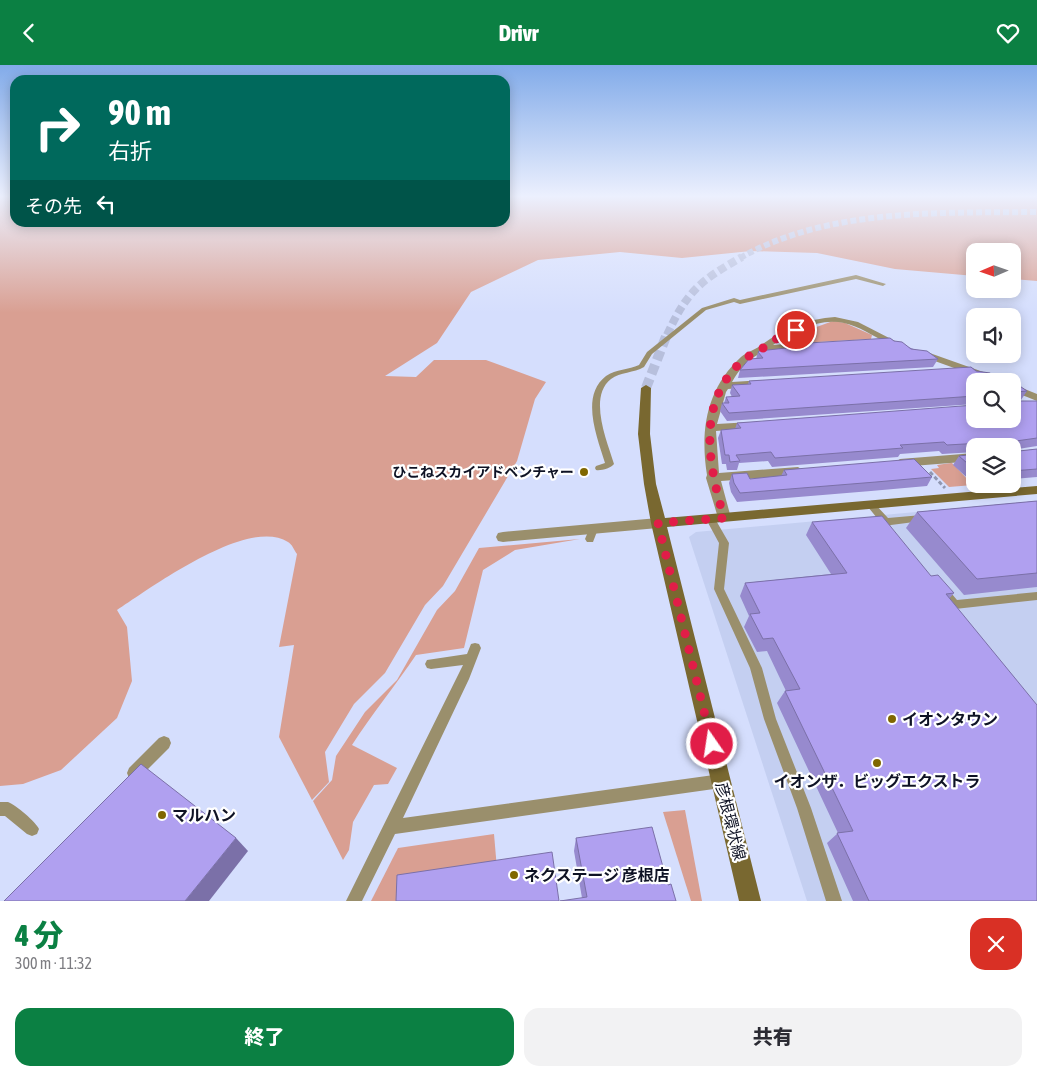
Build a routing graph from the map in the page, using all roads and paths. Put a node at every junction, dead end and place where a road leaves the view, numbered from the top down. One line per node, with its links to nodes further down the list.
1 (883, 284): 21 (lane)
2 (871, 342): 4 (street)
3 (824, 344): 4 (street)
4 (762, 349): 10 (street)
5 (912, 350): 6 (street)
6 (966, 369): 7 (street); 8 (street)
7 (936, 371)
8 (977, 373)
9 (780, 382): 10 (street)
10 (723, 385): 17 (street)
11 (646, 388): 30 (main road, 彦根環状線)
12 (1021, 391): 13 (street)
13 (1037, 398)
14 (1037, 404): 15 (street)
15 (1021, 405)
16 (768, 424): 17 (street)
17 (709, 428): 23 (street)
18 (966, 458): 19 (street)
19 (920, 461): 20 (street); 24 (path)
20 (890, 464)
21 (599, 469)
22 (811, 470): 23 (street)
23 (712, 478): 28 (street)
24 (945, 487)
25 (1037, 490): 26 (main road)
26 (871, 505): 28 (main road); 29 (lane)
27 (933, 517): 29 (lane)
28 (717, 518): 30 (main road); 45 (lane)
29 (885, 522): 31 (lane)
30 (658, 523): 32 (street); 38 (main road, 彦根環状線)
31 (897, 536)
32 (503, 537)
33 (932, 578): 34 (lane)
34 (1037, 596)
35 (473, 653): 36 (lane); 41 (lane)
36 (431, 664)
37 (164, 743): 39 (lane)
38 (721, 781): 41 (lane); 44 (main road, 彦根環状線)
39 (123, 784)
40 (0, 809): 42 (lane)
41 (391, 827): 43 (lane)
42 (32, 829)
43 (354, 901)
44 (750, 901)
45 (834, 901)

